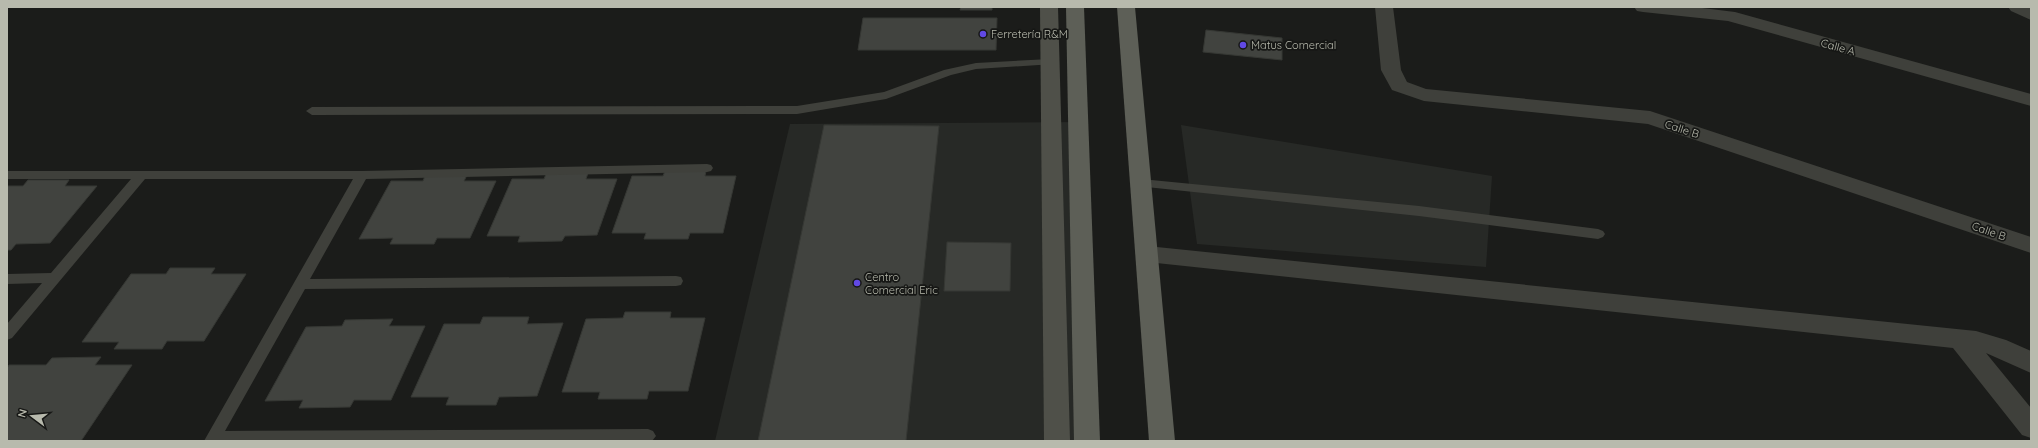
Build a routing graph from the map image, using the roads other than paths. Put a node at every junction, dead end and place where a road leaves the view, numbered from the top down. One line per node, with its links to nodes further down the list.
1 (1049, 7): 8 (street)
2 (1075, 7): 30 (main road)
3 (1126, 7): 15 (main road)
4 (1384, 7): 17 (street, Calle B)
5 (1643, 7): 9 (street, Calle A)
6 (2017, 7): 7 (street)
7 (2031, 15)
8 (1050, 62): 10 (lane); 29 (street)
9 (2031, 100)
10 (312, 111)
11 (707, 168): 14 (lane)
12 (7, 175): 13 (lane)
13 (142, 175): 14 (lane); 19 (lane)
14 (362, 175): 22 (lane)
15 (1141, 183): 16 (lane); 18 (main road)
16 (1598, 234)
17 (2031, 245)
18 (1147, 254): 24 (street); 31 (main road)
19 (55, 278): 20 (lane); 23 (lane)
20 (7, 279)
21 (676, 281): 22 (lane)
22 (301, 284): 28 (lane)
23 (7, 334)
24 (1960, 339): 25 (street); 26 (street)
25 (2031, 363)
26 (2031, 427)
27 (648, 436): 28 (lane)
28 (212, 439)
29 (1057, 441)
30 (1087, 441)
31 (1162, 441)

